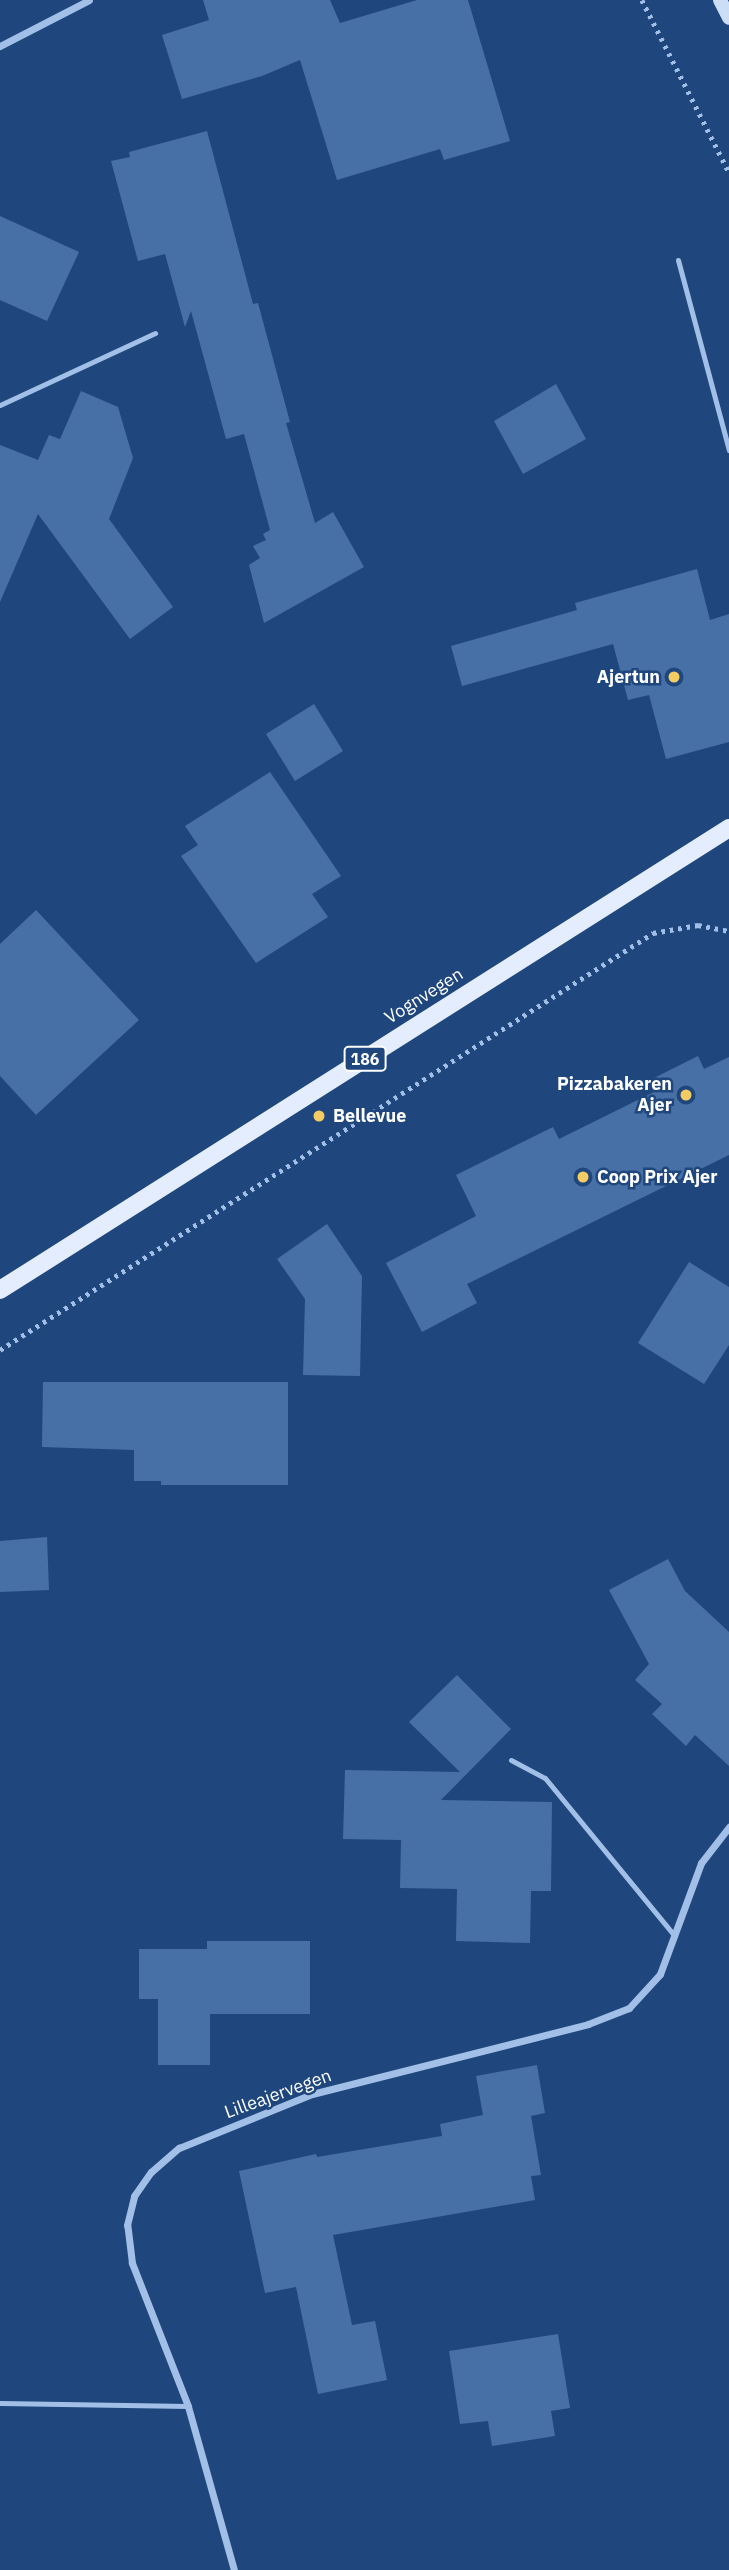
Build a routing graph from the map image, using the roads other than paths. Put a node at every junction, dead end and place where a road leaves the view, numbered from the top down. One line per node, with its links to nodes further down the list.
1 (89, 0): 4 (street)
2 (719, 0): 3 (main road)
3 (729, 18)
4 (0, 46)
5 (678, 260): 8 (lane)
6 (155, 333): 7 (lane)
7 (0, 405)
8 (729, 450)
9 (729, 828): 10 (main road, Vognvegen / 186)
10 (0, 1290)
11 (511, 1760): 13 (lane)
12 (729, 1827): 13 (street, Lilleajervegen)
13 (674, 1935): 15 (street, Lilleajervegen)
14 (0, 2403): 15 (lane)
15 (188, 2406): 16 (street, Lilleajervegen)
16 (233, 2570)

